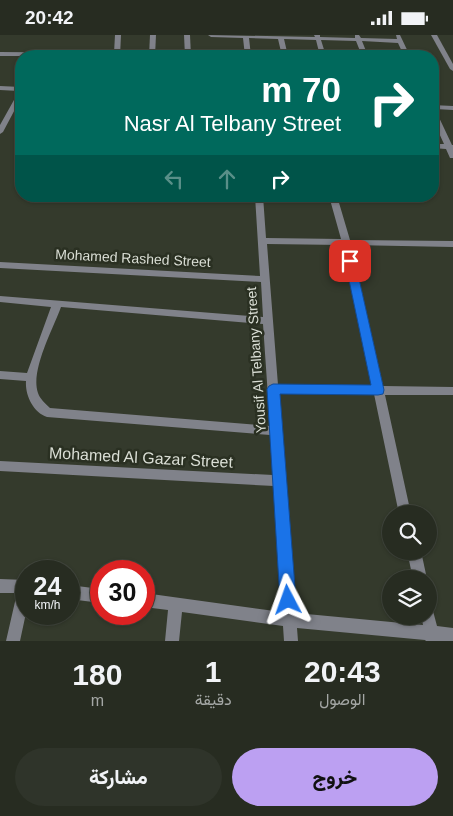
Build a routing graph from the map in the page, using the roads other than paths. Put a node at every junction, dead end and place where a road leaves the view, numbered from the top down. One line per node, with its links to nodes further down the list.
1 (118, 35): 11 (street)
2 (153, 35): 12 (street)
3 (187, 35): 13 (street)
4 (211, 35): 6 (street)
5 (434, 35): 21 (street)
6 (246, 36): 7 (street); 14 (street)
7 (281, 37): 8 (street); 15 (street)
8 (318, 37): 9 (street); 16 (street)
9 (358, 38): 10 (street); 17 (street)
10 (399, 38): 18 (street)
11 (117, 50)
12 (152, 50)
13 (188, 50)
14 (247, 50)
15 (284, 50)
16 (321, 50)
17 (363, 50)
18 (404, 50)
19 (0, 54): 20 (street)
20 (15, 54)
21 (453, 69)
22 (0, 88): 23 (street)
23 (15, 89)
24 (15, 102): 28 (street)
25 (439, 108): 26 (street)
26 (453, 108)
27 (439, 122): 29 (street)
28 (0, 132)
29 (451, 147): 30 (street)
30 (453, 156)
31 (260, 202): 33 (street, Yousif Al Telbany Street)
32 (335, 202): 34 (street)
33 (263, 241): 34 (street); 37 (street, Yousif Al Telbany Street)
34 (346, 242): 35 (street); 44 (street)
35 (453, 244)
36 (0, 265): 37 (street, Mohamed Rashed Street)
37 (265, 279): 40 (street, Yousif Al Telbany Street)
38 (0, 299): 39 (street)
39 (57, 304): 40 (street); 42 (street)
40 (268, 321): 43 (street, Yousif Al Telbany Street)
41 (0, 375): 42 (street)
42 (31, 377): 46 (street)
43 (273, 389): 44 (street); 46 (street, Yousif Al Telbany Street)
44 (378, 390): 45 (street); 49 (street)
45 (453, 391)
46 (276, 431): 48 (street, Yousif Al Telbany Street)
47 (0, 466): 48 (street, Mohamed Al Gazar Street)
48 (280, 481): 54 (street, Yousif Al Telbany Street)
49 (404, 505)
50 (0, 586): 51 (street)
51 (15, 587)
52 (155, 601): 53 (street)
53 (176, 604): 54 (street); 59 (street)
54 (290, 620): 57 (street); 60 (street, Yousif Al Telbany Street)
55 (17, 625): 58 (street)
56 (453, 635): 57 (street)
57 (433, 637)
58 (13, 641)
59 (172, 641)
60 (291, 641)

